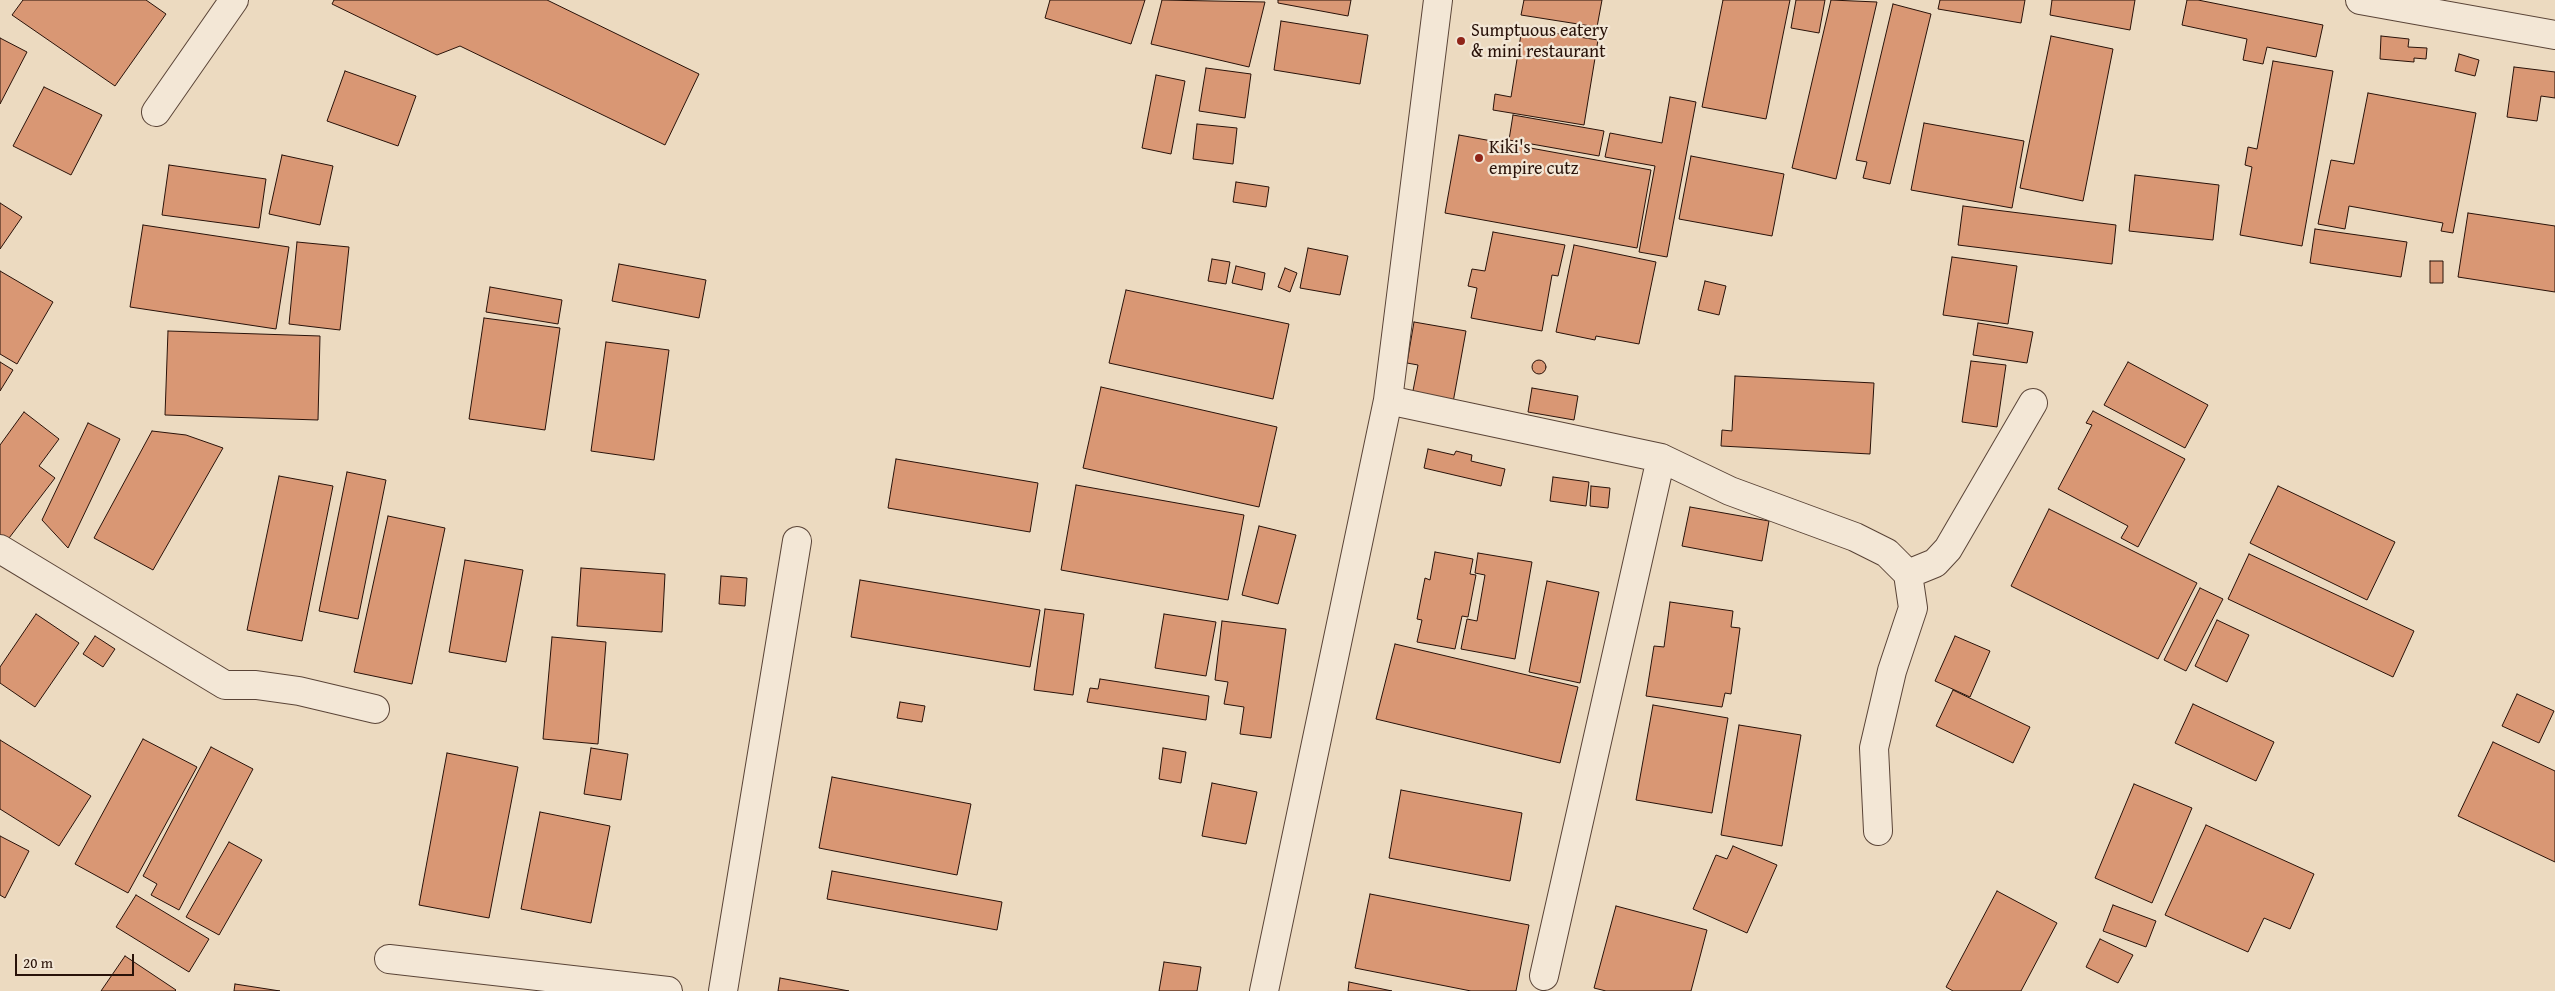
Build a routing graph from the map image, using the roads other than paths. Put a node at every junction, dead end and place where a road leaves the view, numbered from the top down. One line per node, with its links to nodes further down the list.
1 (234, 0): 5 (street)
2 (1438, 0): 6 (street)
3 (2360, 0): 4 (street)
4 (2555, 35)
5 (156, 112)
6 (1388, 400): 8 (street); 18 (street)
7 (2033, 403): 11 (street)
8 (1661, 458): 11 (street); 15 (street)
9 (797, 541): 17 (street)
10 (0, 549): 12 (street)
11 (1908, 574): 13 (street)
12 (375, 709)
13 (1878, 831)
14 (389, 959): 16 (street)
15 (1544, 976)
16 (668, 991)
17 (724, 991)
18 (1264, 991)

